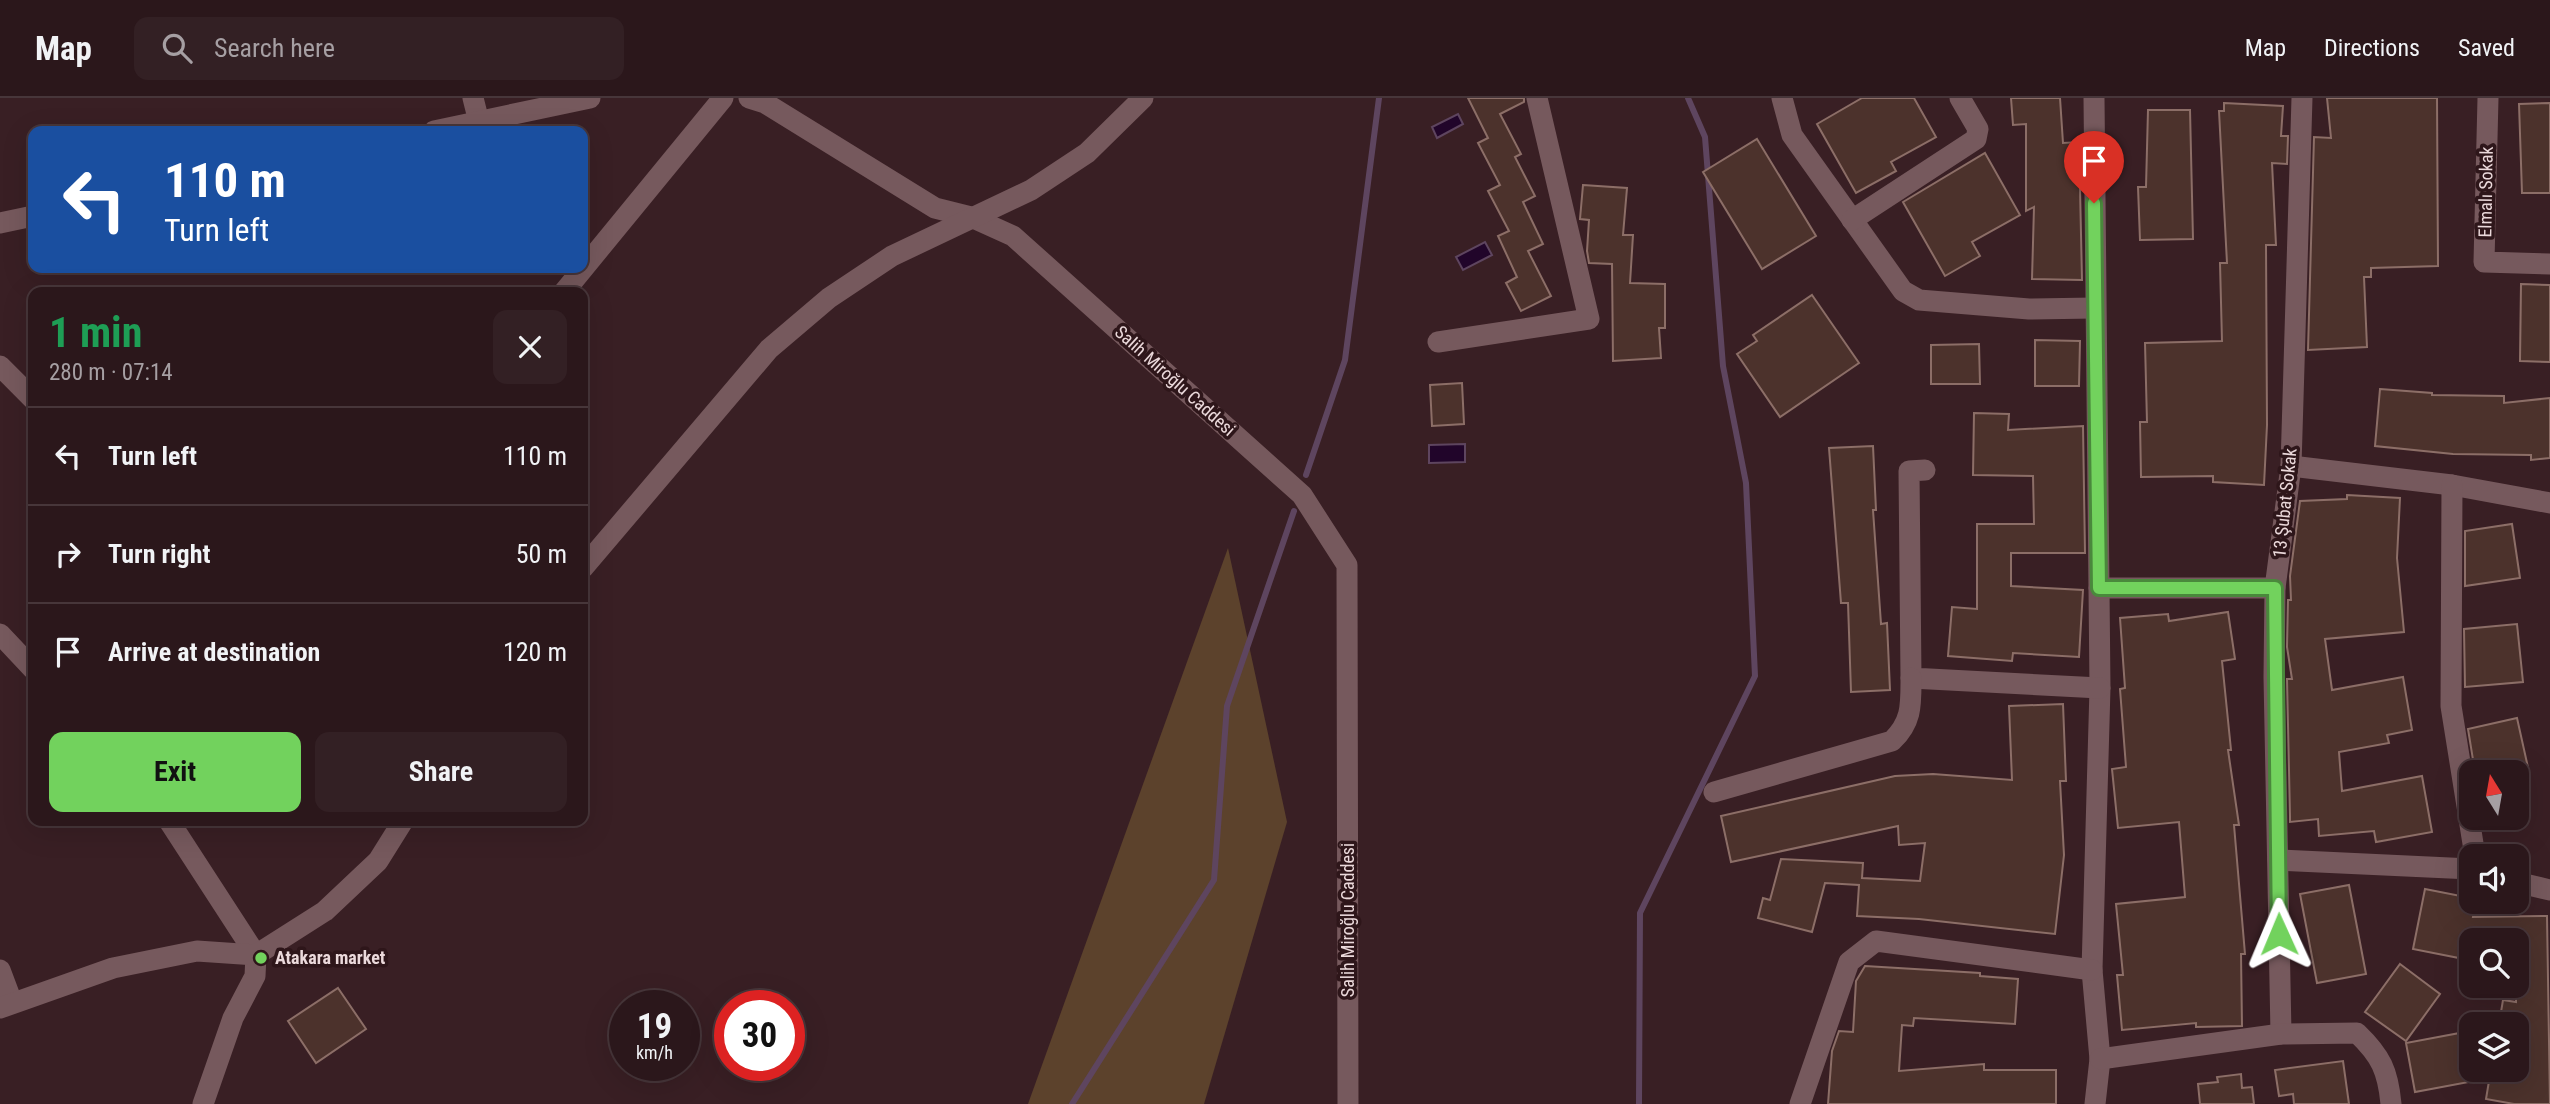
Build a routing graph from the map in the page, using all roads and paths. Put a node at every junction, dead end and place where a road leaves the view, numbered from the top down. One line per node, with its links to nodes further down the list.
1 (473, 98): 12 (street)
2 (590, 98): 12 (street)
3 (723, 98): 18 (street)
4 (749, 98): 15 (street, Salih Miroğlu Caddesi)
5 (1143, 98): 15 (street)
6 (1537, 98): 23 (street)
7 (1782, 98): 16 (street)
8 (1960, 98): 16 (street)
9 (2094, 98): 22 (street)
10 (2302, 98): 26 (street, 13 Şubat Sokak)
11 (2488, 98): 19 (street, Elmalı Sokak)
12 (479, 122): 13 (street)
13 (459, 126)
14 (28, 217): 17 (street)
15 (971, 217): 30 (street); 52 (street, Salih Miroğlu Caddesi)
16 (1852, 220): 22 (street)
17 (0, 223)
18 (588, 263)
19 (2550, 264)
20 (580, 273): 21 (street)
21 (568, 287)
22 (2094, 308): 31 (street)
23 (1438, 342)
24 (0, 366): 25 (street)
25 (28, 394)
26 (2291, 467): 28 (street); 32 (street, 13 Şubat Sokak)
27 (1926, 470): 35 (street)
28 (2452, 485): 29 (street); 40 (street)
29 (2550, 503)
30 (588, 562)
31 (2099, 588): 32 (street); 36 (street)
32 (2275, 588): 41 (street, 13 Şubat Sokak)
33 (0, 634): 34 (street)
34 (28, 664)
35 (1911, 678): 36 (street); 37 (street)
36 (2100, 688): 46 (street)
37 (1714, 792)
38 (172, 826): 45 (street)
39 (400, 826): 45 (street)
40 (2473, 844)
41 (2278, 860): 42 (street); 49 (street, 13 Şubat Sokak)
42 (2459, 868)
43 (2529, 885): 44 (street)
44 (2550, 890)
45 (256, 955): 48 (street); 51 (street)
46 (2092, 970): 50 (street); 53 (street)
47 (0, 971): 48 (street)
48 (6, 1005)
49 (2281, 1034): 50 (street); 55 (street)
50 (2100, 1059): 54 (street)
51 (203, 1104)
52 (1348, 1104)
53 (1800, 1104)
54 (2095, 1104)
55 (2390, 1104)

